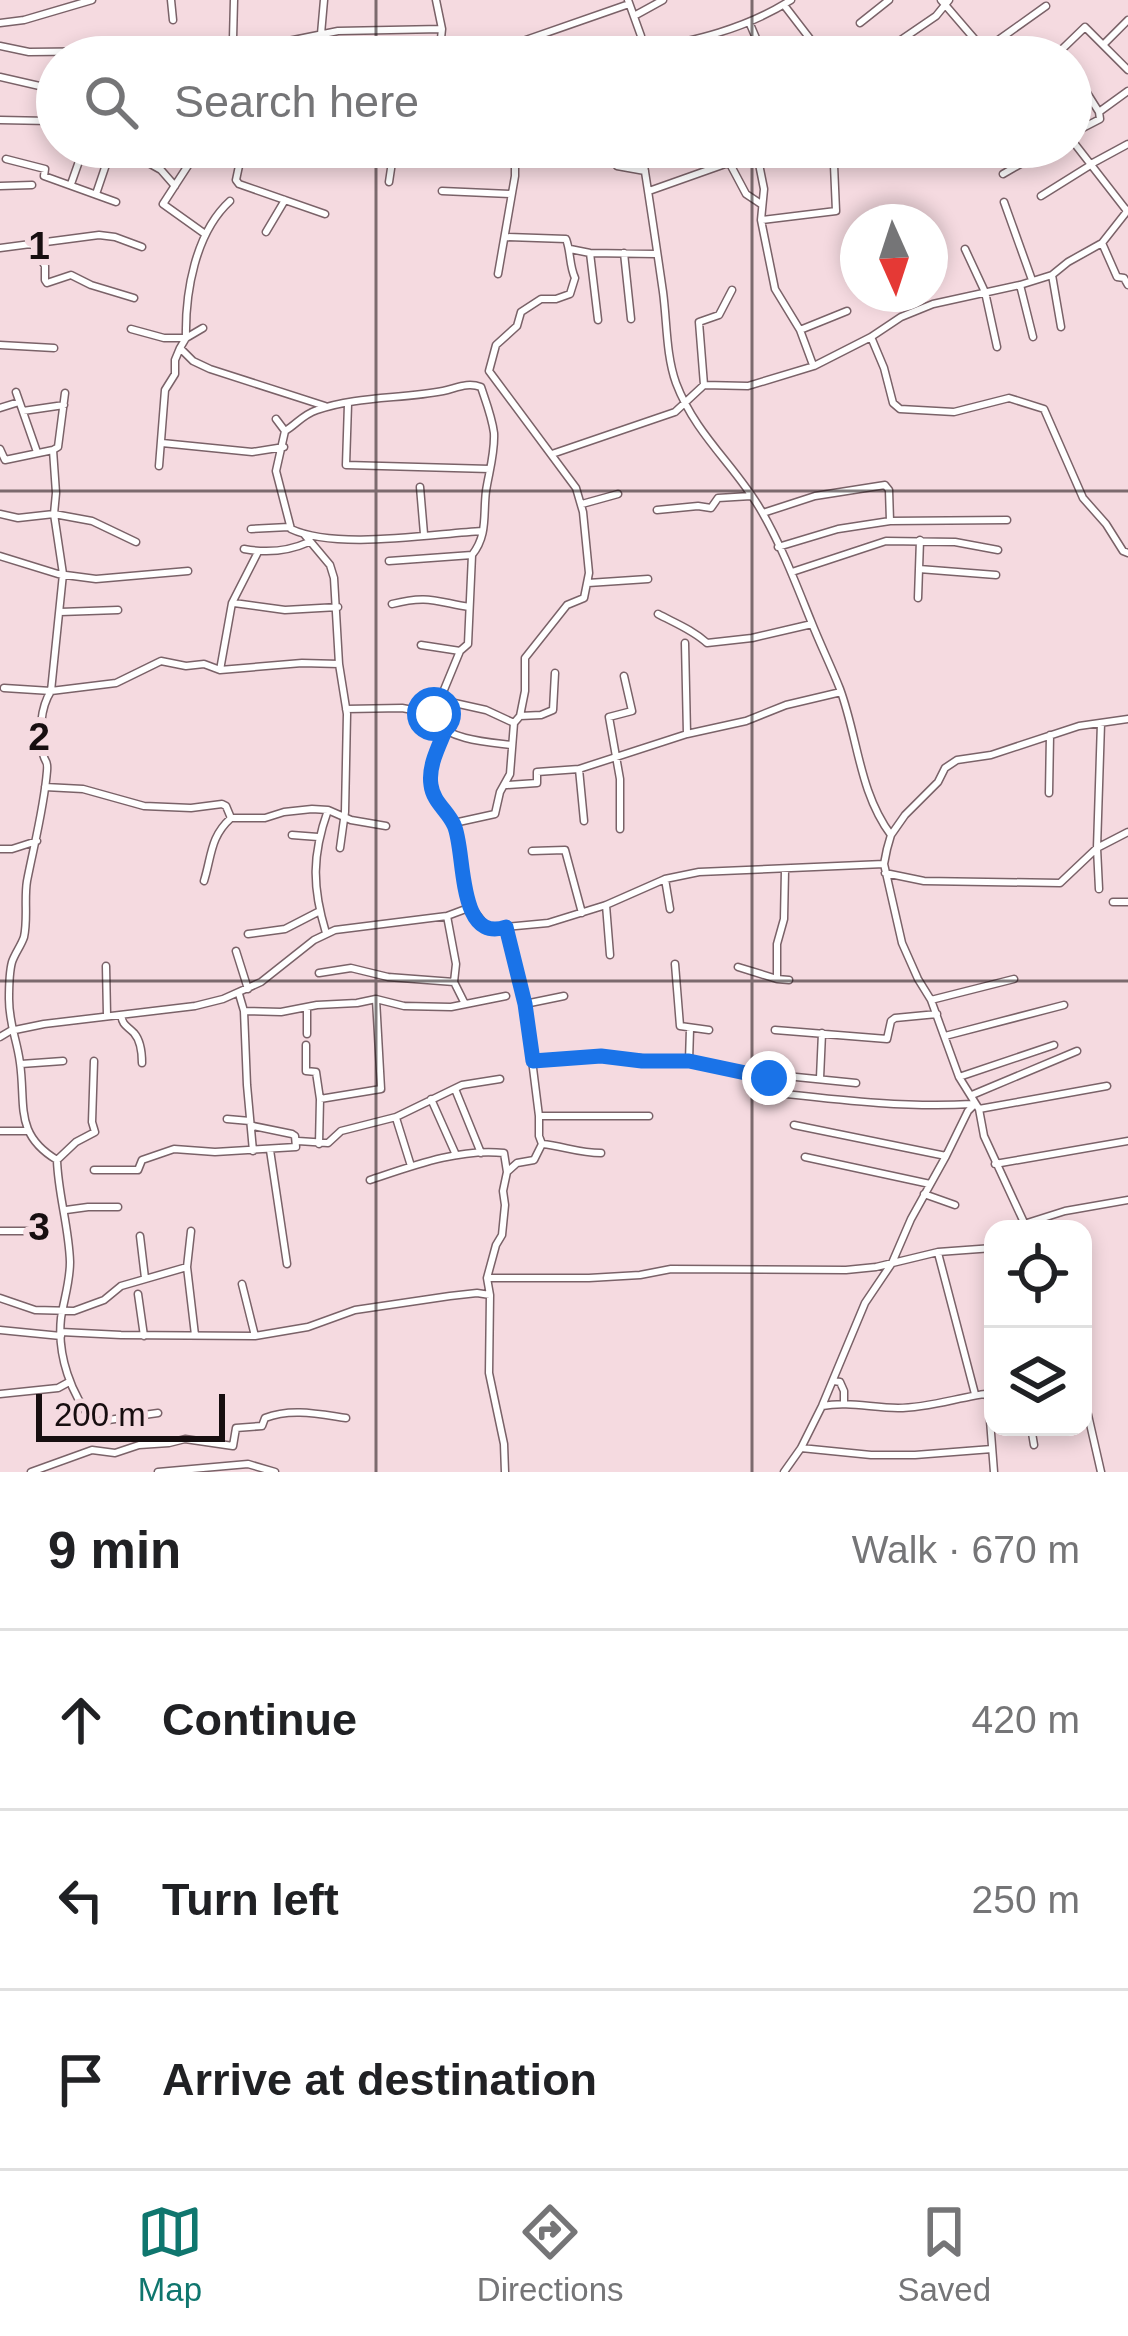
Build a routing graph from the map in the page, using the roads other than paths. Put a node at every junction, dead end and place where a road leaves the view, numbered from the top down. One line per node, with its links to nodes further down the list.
1 (92, 0): 15 (street)
2 (171, 0): 13 (street)
3 (234, 0): 20 (street)
4 (324, 0): 19 (street)
5 (436, 0): 18 (street)
6 (664, 0): 12 (street)
7 (889, 0): 17 (street)
8 (629, 2): 12 (street); 23 (street)
9 (787, 2): 16 (street); 27 (street)
10 (945, 2): 28 (street); 29 (street)
11 (1046, 6): 30 (street)
12 (634, 16): 24 (street)
13 (173, 20)
14 (1128, 20): 32 (street)
15 (0, 23)
16 (750, 23): 25 (street); 26 (street)
17 (860, 23)
18 (442, 29): 19 (street); 22 (street)
19 (321, 34): 21 (street)
20 (231, 36)
21 (312, 36)
22 (441, 36)
23 (531, 36)
24 (641, 36)
25 (707, 36)
26 (756, 36)
27 (810, 36)
28 (906, 36)
29 (971, 36)
30 (1004, 36)
31 (1076, 36): 32 (street)
32 (1104, 44): 35 (street)
33 (0, 46): 34 (street)
34 (36, 52)
35 (1128, 70)
36 (0, 76): 37 (street)
37 (36, 85)
38 (1128, 91): 40 (street)
39 (1092, 100): 40 (street)
40 (1099, 112): 43 (street)
41 (0, 120): 42 (street)
42 (36, 121)
43 (1092, 124)
44 (1128, 144): 46 (street)
45 (5, 159): 47 (street)
46 (1092, 164)
47 (36, 165)
48 (43, 168): 68 (street)
49 (77, 168): 68 (street)
50 (107, 168): 74 (street)
51 (157, 168): 71 (street)
52 (187, 168): 71 (street)
53 (239, 168): 77 (street)
54 (391, 168): 67 (street)
55 (515, 168): 75 (street)
56 (628, 168): 65 (street)
57 (644, 168): 65 (street)
58 (714, 168): 73 (street)
59 (731, 168): 81 (street)
60 (760, 168): 81 (street)
61 (834, 168): 84 (street)
62 (1013, 168): 66 (street)
63 (1085, 168): 76 (street)
64 (1092, 168): 83 (street)
65 (645, 171): 73 (street)
66 (1003, 174)
67 (389, 182)
68 (71, 184): 74 (street)
69 (32, 185): 70 (street)
70 (0, 186)
71 (175, 186): 86 (street)
72 (442, 190): 75 (street)
73 (649, 191): 96 (street)
74 (96, 194): 79 (street)
75 (511, 194): 87 (street)
76 (1041, 196)
77 (285, 200): 82 (street); 85 (street)
78 (230, 201): 86 (street)
79 (116, 202)
80 (1004, 202): 99 (street)
81 (761, 205): 84 (street)
82 (325, 214)
83 (1126, 215): 88 (street)
84 (761, 220): 111 (street)
85 (266, 232)
86 (205, 234): 112 (street)
87 (506, 238): 92 (street); 97 (street)
88 (1102, 243): 98 (street); 101 (street)
89 (32, 244): 90 (street); 91 (street); 104 (street)
90 (142, 247)
91 (0, 248)
92 (570, 249): 94 (street); 137 (street)
93 (965, 249): 103 (street)
94 (590, 253): 95 (street); 107 (street)
95 (624, 253): 96 (street); 106 (street)
96 (656, 254): 124 (street)
97 (498, 274)
98 (1052, 275): 99 (street); 108 (street)
99 (1032, 280): 100 (street)
100 (1020, 285): 103 (street); 114 (street)
101 (1128, 285)
102 (732, 290): 120 (street)
103 (985, 292): 113 (street); 116 (street)
104 (134, 298)
105 (842, 312): 111 (street)
106 (631, 319)
107 (598, 320)
108 (1061, 327)
109 (131, 328): 112 (street)
110 (203, 328): 112 (street)
111 (800, 330): 119 (street)
112 (186, 338): 118 (street)
113 (871, 338): 119 (street); 161 (street)
114 (1033, 338)
115 (0, 345): 117 (street)
116 (997, 347)
117 (54, 348)
118 (180, 348): 127 (street); 132 (street)
119 (814, 366): 120 (street)
120 (704, 385): 124 (street)
121 (16, 392): 123 (street)
122 (65, 393): 125 (street)
123 (19, 402): 128 (street); 129 (street)
124 (686, 402): 137 (street); 142 (street)
125 (64, 404): 129 (street); 135 (street)
126 (347, 404): 127 (street); 139 (street); 139 (street)
127 (327, 407): 131 (street)
128 (0, 408)
129 (23, 411): 136 (street)
130 (276, 419): 131 (street)
131 (285, 431): 133 (street)
132 (161, 442): 133 (street); 138 (street)
133 (284, 446): 150 (street)
134 (0, 449): 136 (street)
135 (53, 450): 136 (street); 147 (street)
136 (38, 452)
137 (552, 454): 143 (street)
138 (160, 466)
139 (490, 469): 152 (street)
140 (420, 487): 153 (street)
141 (618, 494): 143 (street)
142 (751, 496): 144 (street); 145 (street)
143 (582, 504): 171 (street)
144 (656, 510)
145 (763, 513): 149 (street); 157 (street)
146 (0, 514): 147 (street)
147 (54, 514): 156 (street); 168 (street)
148 (1007, 520): 149 (street)
149 (890, 521): 157 (street)
150 (289, 526): 151 (street); 154 (street)
151 (250, 529)
152 (482, 531): 153 (street); 162 (street)
153 (424, 534): 154 (street)
154 (307, 538): 160 (street); 175 (street)
155 (920, 540): 159 (street); 165 (street); 167 (street)
156 (136, 542)
157 (778, 547): 167 (street)
158 (244, 549): 160 (street)
159 (998, 550)
160 (257, 552): 173 (street)
161 (1128, 553)
162 (472, 555): 164 (street); 176 (street)
163 (0, 556): 168 (street)
164 (389, 561)
165 (919, 569): 169 (street); 172 (street)
166 (188, 571): 168 (street)
167 (792, 572): 180 (street)
168 (63, 574): 178 (street)
169 (995, 575)
170 (648, 579): 171 (street)
171 (588, 583): 195 (street)
172 (918, 598)
173 (232, 603): 175 (street); 185 (street)
174 (392, 604): 176 (street)
175 (338, 607): 184 (street)
176 (469, 607): 183 (street)
177 (118, 610): 178 (street)
178 (60, 612): 189 (street)
179 (658, 614): 180 (street)
180 (812, 624): 190 (street)
181 (685, 643): 198 (street)
182 (422, 645): 183 (street)
183 (460, 651): 191 (street)
184 (339, 664): 185 (street); 192 (street)
185 (220, 670): 189 (street)
186 (555, 673): 195 (street)
187 (624, 676): 201 (street)
188 (4, 688): 189 (street)
189 (51, 691): 204 (street)
190 (841, 692): 198 (street); 215 (street)
191 (441, 700): 193 (street); 195 (street)
192 (346, 709): 193 (street); 208 (street)
193 (434, 714): 197 (street)
194 (1128, 719): 196 (street)
195 (517, 720): 200 (street)
196 (1101, 723): 199 (street); 220 (street)
197 (445, 731): 200 (street); 210 (street)
198 (687, 734): 201 (street)
199 (1050, 734): 205 (street); 215 (street)
200 (511, 745): 203 (street)
201 (614, 758): 202 (street); 212 (street)
202 (579, 770): 203 (street); 209 (street)
203 (505, 785): 210 (street)
204 (45, 787): 207 (street); 217 (street)
205 (1049, 794)
206 (328, 810): 207 (street); 208 (street); 216 (street)
207 (231, 818): 225 (street)
208 (344, 818): 211 (street); 219 (street)
209 (584, 821)
210 (454, 823): 230 (street)
211 (386, 826)
212 (620, 829)
213 (1128, 832): 220 (street)
214 (292, 835): 216 (street)
215 (891, 835): 222 (street)
216 (319, 838): 232 (street)
217 (37, 841): 218 (street); 262 (street)
218 (0, 848)
219 (340, 848)
220 (1097, 848): 222 (street); 226 (street)
221 (532, 851): 233 (street)
222 (885, 869): 223 (street); 253 (street)
223 (784, 870): 224 (street); 244 (street)
224 (665, 879): 229 (street); 231 (street)
225 (204, 881)
226 (1099, 889)
227 (1113, 902): 228 (street)
228 (1128, 902)
229 (606, 904): 233 (street); 239 (street)
230 (471, 907): 234 (street); 235 (street)
231 (670, 909)
232 (319, 911): 236 (street); 237 (street)
233 (582, 913): 235 (street)
234 (447, 916): 236 (street); 247 (street)
235 (506, 927): 255 (street)
236 (326, 933): 248 (street)
237 (248, 934)
238 (236, 951): 248 (street)
239 (610, 956)
240 (675, 964): 263 (street)
241 (106, 966): 260 (street)
242 (738, 967): 244 (street)
243 (319, 973): 247 (street)
244 (778, 979): 245 (street)
245 (789, 980)
246 (1014, 980): 253 (street)
247 (454, 982): 254 (street)
248 (248, 989): 249 (street)
249 (238, 994): 258 (street); 261 (street)
250 (506, 996): 254 (street)
251 (564, 996): 255 (street)
252 (376, 1000): 254 (street); 257 (street); 286 (street)
253 (932, 1000): 259 (street)
254 (465, 1004)
255 (525, 1004): 275 (street)
256 (1064, 1005): 268 (street)
257 (308, 1007): 258 (street); 267 (street)
258 (244, 1011): 293 (street)
259 (937, 1014): 266 (street); 268 (street)
260 (107, 1015): 261 (street); 262 (street)
261 (121, 1015): 277 (street)
262 (10, 1030): 269 (street); 278 (street)
263 (690, 1030): 264 (street); 276 (street)
264 (709, 1030)
265 (775, 1030): 266 (street)
266 (822, 1033): 281 (street)
267 (307, 1034)
268 (945, 1036): 279 (street)
269 (0, 1037)
270 (306, 1045): 286 (street)
271 (1054, 1045): 279 (street)
272 (1077, 1051): 288 (street)
273 (63, 1060): 278 (street)
274 (94, 1061): 308 (street)
275 (533, 1061): 276 (street); 289 (street)
276 (689, 1061): 281 (street)
277 (142, 1063)
278 (21, 1064): 296 (street)
279 (959, 1078): 288 (street)
280 (500, 1079): 284 (street)
281 (820, 1079): 282 (street)
282 (856, 1083)
283 (1108, 1086): 288 (street)
284 (454, 1088): 287 (street); 303 (street)
285 (776, 1094): 288 (street)
286 (320, 1099): 299 (street)
287 (431, 1099): 291 (street); 305 (street)
288 (975, 1103): 306 (street); 309 (street)
289 (539, 1116): 290 (street); 300 (street)
290 (649, 1116)
291 (396, 1118): 299 (street); 310 (street)
292 (227, 1119): 293 (street)
293 (251, 1124): 297 (street); 302 (street)
294 (794, 1125): 306 (street)
295 (0, 1130): 296 (street)
296 (28, 1131): 308 (street)
297 (296, 1141): 299 (street); 301 (street)
298 (1128, 1141): 309 (street)
299 (320, 1144)
300 (542, 1144): 304 (street); 312 (street)
301 (270, 1150): 302 (street); 329 (street)
302 (253, 1151): 311 (street)
303 (481, 1153): 305 (street); 312 (street)
304 (601, 1153)
305 (456, 1155): 310 (street)
306 (946, 1156): 314 (street)
307 (805, 1157): 314 (street)
308 (57, 1160): 319 (street)
309 (995, 1164): 320 (street)
310 (411, 1166): 313 (street)
311 (94, 1170)
312 (507, 1172): 332 (street)
313 (370, 1180)
314 (931, 1184): 315 (street)
315 (923, 1194): 317 (street); 328 (street)
316 (1128, 1200): 321 (street)
317 (955, 1205)
318 (118, 1207): 319 (street)
319 (66, 1210): 337 (street)
320 (1023, 1220)
321 (1043, 1220)
322 (0, 1231): 323 (street)
323 (38, 1231)
324 (191, 1231): 330 (street)
325 (140, 1236): 331 (street)
326 (984, 1249): 327 (street)
327 (938, 1252): 328 (street); 347 (street)
328 (892, 1263): 332 (street); 343 (street)
329 (287, 1264)
330 (187, 1268): 331 (street); 340 (street)
331 (145, 1278): 337 (street)
332 (487, 1278): 335 (street)
333 (242, 1284): 342 (street)
334 (138, 1294): 341 (street)
335 (490, 1295): 342 (street); 361 (street)
336 (0, 1298): 337 (street)
337 (63, 1310): 339 (street)
338 (0, 1330): 339 (street)
339 (61, 1334): 341 (street); 344 (street)
340 (195, 1335): 341 (street); 342 (street)
341 (144, 1336)
342 (255, 1336)
343 (834, 1381): 348 (street); 349 (street)
344 (69, 1382): 346 (street); 350 (street)
345 (984, 1393): 347 (street)
346 (0, 1394)
347 (975, 1394): 348 (street)
348 (844, 1402): 349 (street)
349 (822, 1406): 356 (street)
350 (158, 1413)
351 (346, 1418): 358 (street)
352 (1092, 1432): 364 (street)
353 (992, 1436): 357 (street)
354 (1032, 1436): 355 (street)
355 (1034, 1445)
356 (801, 1448): 357 (street); 362 (street)
357 (992, 1449): 363 (street)
358 (31, 1472)
359 (158, 1472): 360 (street)
360 (275, 1472)
361 (505, 1472)
362 (784, 1472)
363 (994, 1472)
364 (1101, 1472)

